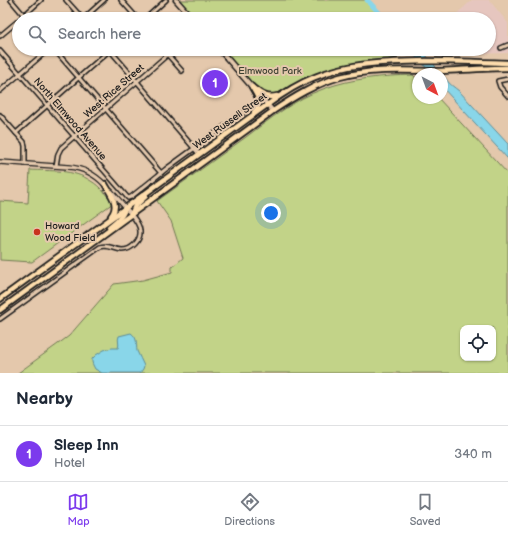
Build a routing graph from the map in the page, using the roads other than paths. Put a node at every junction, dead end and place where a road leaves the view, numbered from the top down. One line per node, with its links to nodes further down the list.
1 (11, 0): 8 (street)
2 (41, 0): 9 (street)
3 (66, 0): 10 (street)
4 (104, 0): 11 (street)
5 (121, 0): 12 (street)
6 (166, 0): 13 (street)
7 (176, 0): 14 (main road)
8 (21, 12)
9 (27, 12)
10 (77, 12)
11 (91, 12)
12 (132, 12)
13 (153, 12)
14 (187, 12)
15 (12, 25): 16 (street)
16 (0, 36)
17 (508, 45): 18 (street)
18 (500, 48)
19 (0, 51): 30 (street, North Elmwood Avenue)
20 (41, 56): 30 (street)
21 (60, 56): 31 (street)
22 (103, 56): 31 (street)
23 (116, 56): 33 (street)
24 (166, 56): 33 (street, West Rice Street)
25 (170, 56): 29 (street)
26 (225, 56): 34 (main road)
27 (508, 62): 36 (highway, West Russell Street)
28 (508, 68): 42 (highway, West Russell Street)
29 (182, 71)
30 (20, 74): 35 (street); 38 (street, North Elmwood Avenue)
31 (79, 78): 38 (street); 40 (street)
32 (508, 79): 37 (street)
33 (137, 82): 40 (street, West Rice Street); 47 (street)
34 (252, 87): 36 (highway); 39 (main road); 44 (highway)
35 (0, 91)
36 (288, 91): 39 (highway, West Russell Street)
37 (508, 96)
38 (48, 105): 45 (street); 46 (street, North Elmwood Avenue)
39 (267, 105): 42 (main road); 44 (highway, West Russell Street)
40 (106, 109): 46 (street, West Rice Street); 52 (street)
41 (247, 110): 47 (street, West Russell Street)
42 (272, 111): 57 (highway, West Russell Street)
43 (0, 115): 45 (street)
44 (240, 124): 48 (highway, West Russell Street)
45 (16, 133): 50 (street)
46 (75, 136): 51 (street, West Rice Street); 55 (street, North Elmwood Avenue)
47 (194, 148): 48 (street); 52 (street, West Russell Street)
48 (199, 154): 54 (highway, West Russell Street)
49 (0, 162): 50 (street)
50 (25, 164): 51 (street)
51 (56, 166): 53 (street)
52 (161, 173): 55 (street, West Russell Street)
53 (105, 184): 56 (street); 58 (highway)
54 (158, 184): 56 (highway, West Russell Street); 57 (highway)
55 (128, 198)
56 (125, 208): 57 (street); 58 (highway, West Russell Street); 59 (highway)
57 (131, 214): 59 (highway, West Russell Street); 62 (street)
58 (97, 228): 60 (highway, West Russell Street)
59 (93, 242): 61 (highway, West Russell Street)
60 (0, 299)
61 (0, 310)
62 (0, 319)

